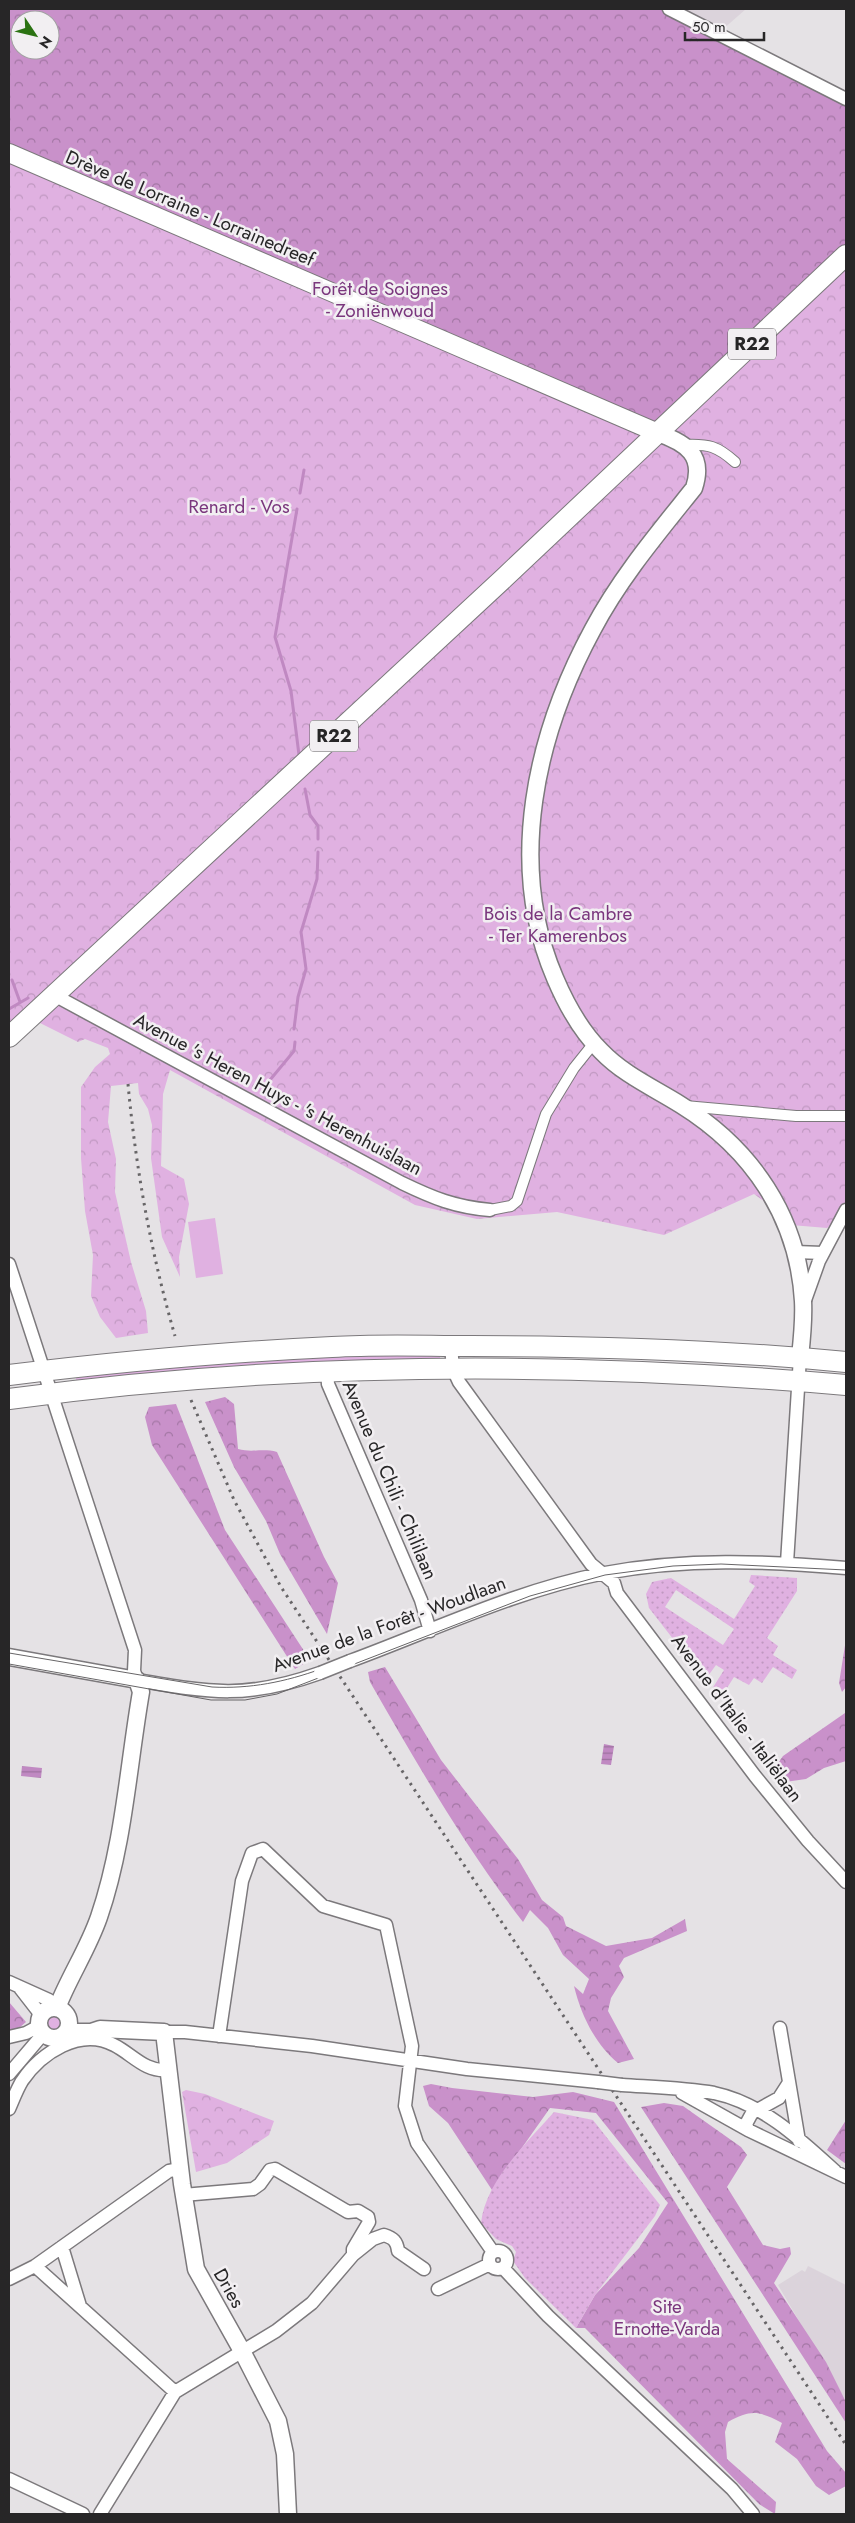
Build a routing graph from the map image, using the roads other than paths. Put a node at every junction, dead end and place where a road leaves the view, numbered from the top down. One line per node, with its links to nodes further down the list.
1 (670, 9): 2 (street)
2 (846, 99)
3 (9, 153): 5 (main road, Drève de Lorraine - Lorrainedreef)
4 (846, 255): 5 (main road, R22)
5 (658, 433): 6 (street); 8 (main road, R22)
6 (685, 445): 7 (street); 10 (street)
7 (735, 462)
8 (54, 995): 9 (main road, R22); 13 (street, Avenue 's Heren Huys - 's Herenhuislaan)
9 (9, 1037)
10 (594, 1044): 11 (street); 13 (street)
11 (682, 1106): 12 (street); 15 (street)
12 (846, 1116)
13 (490, 1210)
14 (846, 1210): 16 (street)
15 (795, 1252): 16 (street); 18 (street)
16 (823, 1253): 18 (street)
17 (9, 1264): 23 (street)
18 (804, 1303): 20 (street)
19 (451, 1346): 20 (main road); 22 (street); 23 (main road)
20 (800, 1357): 21 (main road); 26 (street)
21 (846, 1362)
22 (453, 1369): 24 (main road); 26 (main road); 32 (street, Avenue d'Italie - Italiëlaan)
23 (44, 1371): 25 (main road); 28 (street)
24 (327, 1371): 28 (main road); 33 (street, Avenue du Chili - Chililaan)
25 (9, 1375)
26 (799, 1381): 27 (main road); 30 (street)
27 (846, 1385)
28 (52, 1393): 29 (main road); 35 (street)
29 (9, 1399)
30 (787, 1563): 31 (street, Avenue de la Forêt - Woudlaan); 32 (street, Avenue de la Forêt - Woudlaan)
31 (846, 1568)
32 (603, 1574): 33 (street, Avenue de la Forêt - Woudlaan); 36 (street, Avenue d'Italie - Italiëlaan)
33 (430, 1631): 35 (street, Avenue de la Forêt - Woudlaan, bridge)
34 (9, 1657): 35 (street, Avenue de la Forêt - Woudlaan)
35 (137, 1680): 38 (street)
36 (846, 1882)
37 (14, 1985): 38 (street)
38 (55, 2023): 40 (street); 42 (street); 44 (street); 45 (street); 49 (street)
39 (780, 2028): 46 (street)
40 (164, 2032): 41 (street); 44 (street, Dries)
41 (219, 2036): 43 (street); 43 (street)
42 (9, 2037)
43 (410, 2061): 47 (street, bridge); 60 (street)
44 (167, 2070): 55 (street, Dries)
45 (9, 2074)
46 (788, 2084): 50 (street); 53 (street)
47 (677, 2090): 48 (street); 51 (street)
48 (722, 2096): 50 (street); 51 (street)
49 (9, 2108)
50 (758, 2110): 52 (street); 53 (street)
51 (717, 2111): 52 (street)
52 (748, 2130): 54 (street)
53 (800, 2139): 54 (street); 56 (street)
54 (789, 2151): 56 (street)
55 (180, 2170): 57 (street, Dries); 58 (street)
56 (841, 2174)
57 (183, 2195): 59 (street); 66 (street, Dries)
58 (62, 2246): 61 (street); 65 (street)
59 (353, 2255): 62 (street); 66 (street)
60 (492, 2258): 64 (street); 72 (street)
61 (35, 2266): 63 (street); 65 (street)
62 (424, 2269)
63 (9, 2279)
64 (438, 2289)
65 (80, 2306): 67 (street)
66 (242, 2351): 67 (street); 71 (street, Dries)
67 (175, 2392): 70 (street)
68 (9, 2480): 69 (street)
69 (83, 2514)
70 (100, 2514)
71 (288, 2514)
72 (753, 2514)

